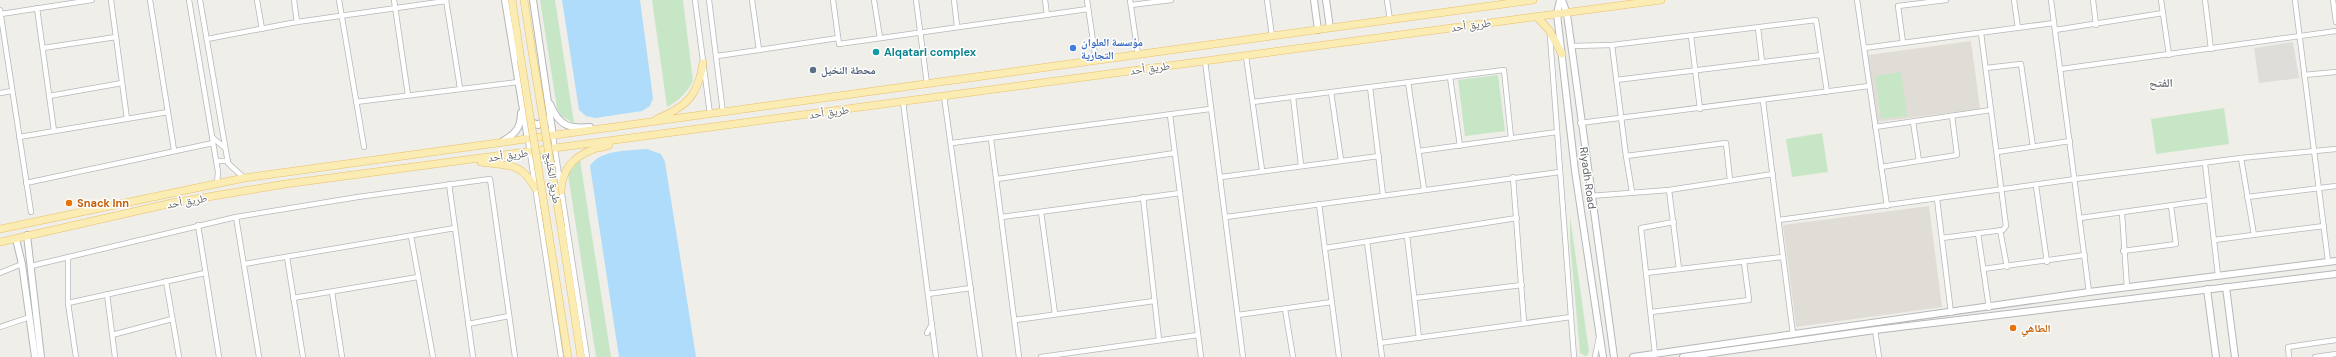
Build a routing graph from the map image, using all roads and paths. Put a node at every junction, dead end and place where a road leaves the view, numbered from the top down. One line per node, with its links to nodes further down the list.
1 (92, 0): 42 (street)
2 (111, 0): 71 (street)
3 (150, 0): 126 (street)
4 (189, 0): 140 (street)
5 (200, 0): 73 (street)
6 (257, 0): 62 (street)
7 (294, 0): 54 (street)
8 (339, 0): 51 (street)
9 (394, 0): 44 (street)
10 (446, 0): 44 (street); 106 (street)
11 (505, 0): 100 (street)
12 (512, 0): 309 (main road, طريق الخليج, bridge)
13 (524, 0): 310 (main road, طريق الخليج, bridge)
14 (532, 0): 116 (street)
15 (695, 0): 92 (street)
16 (709, 0): 87 (street)
17 (752, 0): 82 (street)
18 (833, 0): 74 (street)
19 (874, 0): 75 (street)
20 (916, 0): 66 (street)
21 (954, 0): 58 (street)
22 (1045, 0): 50 (street)
23 (1087, 0): 45 (street)
24 (1171, 0): 41 (street)
25 (1267, 0): 69 (street)
26 (1314, 0): 63 (street)
27 (1326, 0): 59 (street)
28 (1388, 0): 53 (street)
29 (1533, 0): 53 (main road, طريق أحد)
30 (1561, 0): 48 (street); 49 (street, Riyadh Road)
31 (1661, 0): 49 (main road, طريق أحد)
32 (1857, 0): 80 (street)
33 (1946, 0): 76 (street)
34 (2014, 0): 61 (street)
35 (2051, 0): 56 (street)
36 (2093, 0): 57 (street)
37 (2161, 0): 46 (street)
38 (2205, 0): 81 (street)
39 (2295, 0): 72 (street)
40 (2333, 0): 55 (street)
41 (1131, 2): 84 (street)
42 (37, 8): 47 (street); 79 (street)
43 (0, 10): 47 (street)
44 (396, 10): 51 (street); 111 (street)
45 (1088, 10): 50 (street); 89 (street)
46 (2163, 13): 57 (street); 86 (street)
47 (0, 14): 107 (street)
48 (1557, 14): 49 (main road, طريق أحد); 52 (main road, طريق أحد); 83 (street)
49 (1567, 14): 78 (street, Riyadh Road)
50 (1047, 15): 58 (street)
51 (342, 16): 54 (street); 118 (street)
52 (1537, 17): 64 (main road); 88 (main road, طريق أحد)
53 (1390, 20): 59 (main road, طريق أحد)
54 (297, 22): 62 (street)
55 (2336, 22)
56 (2054, 23): 61 (street); 65 (street)
57 (2096, 25): 65 (street)
58 (957, 26): 66 (street)
59 (1330, 28): 63 (main road, طريق أحد)
60 (1758, 28): 70 (street); 85 (street); 91 (street)
61 (2018, 28): 68 (street)
62 (262, 29): 73 (street)
63 (1318, 30): 69 (main road, طريق أحد)
64 (1549, 30): 83 (main road); 139 (street)
65 (2055, 30): 94 (street)
66 (920, 32): 75 (street); 103 (street)
67 (2336, 32): 72 (street)
68 (1981, 33): 76 (street); 93 (street)
69 (1272, 36): 84 (main road, طريق أحد)
70 (1691, 36): 77 (street); 95 (street)
71 (116, 37): 79 (street); 102 (street)
72 (2299, 37): 81 (street); 97 (street)
73 (207, 38): 154 (street)
74 (838, 38): 75 (street); 82 (street)
75 (880, 38)
76 (1902, 43): 80 (street)
77 (1612, 45): 78 (street); 99 (street)
78 (1571, 46): 135 (street, Riyadh Road)
79 (43, 48): 112 (street)
80 (1864, 48): 104 (street)
81 (2211, 49): 86 (street)
82 (759, 50): 87 (street)
83 (1562, 54): 286 (street)
84 (1138, 55): 89 (main road, طريق أحد)
85 (1821, 55): 91 (street); 109 (street)
86 (2169, 55): 94 (street)
87 (717, 56): 127 (street)
88 (1246, 56): 90 (main road, طريق أحد); 120 (street)
89 (1096, 61): 103 (main road, طريق أحد)
90 (1205, 61): 113 (main road, طريق أحد); 123 (street)
91 (1762, 62): 95 (street)
92 (703, 63): 128 (street); 134 (main road)
93 (1986, 68): 125 (street); 153 (street)
94 (2061, 69): 147 (street)
95 (1695, 70): 99 (street); 124 (street)
96 (2336, 72): 97 (street)
97 (2304, 75): 158 (street)
98 (1450, 77): 101 (street); 143 (street); 151 (street)
99 (1616, 80): 132 (street)
100 (518, 82): 106 (street); 114 (street)
101 (1408, 82): 105 (street); 159 (street)
102 (122, 83): 112 (street); 131 (street)
103 (927, 84): 127 (main road, طريق أحد)
104 (1869, 86): 109 (street); 136 (street)
105 (1370, 87): 108 (street); 163 (street)
106 (460, 88): 111 (street)
107 (12, 91): 110 (street); 142 (street)
108 (1331, 92): 115 (street); 167 (street)
109 (1827, 92): 117 (street)
110 (0, 93)
111 (408, 95): 118 (street)
112 (49, 96): 138 (street)
113 (944, 96): 119 (main road, طريق أحد); 149 (street)
114 (521, 97): 121 (street); 150 (street)
115 (1293, 97): 120 (street); 172 (street)
116 (547, 98): 122 (street); 137 (street)
117 (1763, 101): 124 (street); 176 (street)
118 (356, 102): 152 (street)
119 (903, 102): 146 (main road, طريق أحد); 263 (street)
120 (1253, 102): 174 (street)
121 (522, 107): 122 (street); 145 (street)
122 (548, 107): 141 (street)
123 (1210, 109): 129 (street); 177 (street)
124 (1700, 109): 132 (street)
125 (1991, 110): 130 (street); 161 (street)
126 (168, 112): 131 (street); 157 (street)
127 (723, 112): 128 (main road, طريق أحد)
128 (710, 114): 134 (main road, طريق أحد)
129 (1170, 115): 144 (street); 162 (street)
130 (1952, 116): 133 (street); 170 (street)
131 (127, 118): 138 (street)
132 (1621, 119): 135 (street); 164 (street)
133 (1913, 122): 136 (street); 170 (street)
134 (646, 123): 137 (main road, طريق أحد)
135 (1580, 123): 199 (street, Riyadh Road)
136 (1875, 127): 173 (street)
137 (602, 129): 141 (main road, طريق أحد)
138 (54, 131): 142 (street)
139 (1558, 132): 143 (street); 175 (street)
140 (212, 136): 148 (street); 154 (street)
141 (553, 136): 145 (main road, طريق أحد); 155 (street)
142 (19, 137): 185 (street)
143 (1511, 138): 151 (street)
144 (991, 139): 149 (street); 181 (street)
145 (528, 140): 150 (main road, طريق أحد); 160 (street)
146 (616, 140): 155 (main road, طريق أحد); 195 (main road)
147 (2070, 140): 153 (street); 184 (street)
148 (213, 143): 157 (street); 168 (street)
149 (952, 143): 258 (street)
150 (499, 144): 178 (main road, طريق أحد)
151 (1460, 146): 159 (street)
152 (364, 147)
153 (2033, 147): 161 (street)
154 (225, 148): 169 (street)
155 (555, 149): 160 (main road, طريق أحد); 180 (street)
156 (2336, 149): 158 (street)
157 (174, 150): 185 (street)
158 (2314, 150): 165 (street); 191 (street)
159 (1419, 151): 192 (street)
160 (529, 152): 166 (main road, طريق أحد); 182 (street)
161 (1997, 152): 194 (street)
162 (1175, 153): 181 (street); 197 (street)
163 (1379, 156): 167 (street); 198 (street)
164 (1626, 156): 183 (street); 196 (street)
165 (2241, 158): 171 (street); 201 (street)
166 (474, 160): 190 (main road); 223 (main road, طريق أحد)
167 (1341, 160): 172 (street)
168 (216, 161): 169 (street); 186 (street)
169 (228, 161): 178 (street)
170 (1918, 161): 173 (street)
171 (2205, 164): 184 (street); 203 (street)
172 (1301, 165): 174 (street)
173 (1881, 167): 205 (street)
174 (1262, 170): 177 (street)
175 (1560, 172): 179 (street); 277 (street)
176 (1773, 174): 183 (street); 215 (street)
177 (1220, 177): 210 (street)
178 (244, 178): 186 (main road, طريق أحد)
179 (1513, 178): 192 (street); 213 (street)
180 (560, 179): 182 (street); 195 (street)
181 (997, 179): 212 (street)
182 (534, 180): 190 (street)
183 (1730, 180): 193 (street)
184 (2075, 180): 188 (street); 214 (street)
185 (26, 183): 207 (street)
186 (217, 184): 220 (main road, طريق أحد)
187 (449, 184): 211 (street); 219 (street); 275 (street)
188 (2036, 186): 194 (street); 241 (street)
189 (2336, 186): 191 (street)
190 (535, 188): 308 (street)
191 (2319, 188): 201 (street); 218 (street)
192 (1424, 189): 198 (street)
193 (1668, 190): 196 (street); 216 (street)
194 (2002, 190): 202 (street); 221 (street)
195 (561, 191): 311 (street)
196 (1632, 192): 199 (street)
197 (1180, 193): 200 (street); 289 (street)
198 (1383, 195): 204 (street)
199 (1590, 196): 324 (street, Riyadh Road)
200 (1143, 197): 208 (street); 266 (street)
201 (2247, 197): 224 (street)
202 (1937, 199): 205 (street); 227 (street)
203 (2209, 200): 206 (street); 229 (street)
204 (1319, 204): 210 (street); 232 (street)
205 (1887, 206): 215 (street)
206 (2172, 206): 209 (street); 233 (street)
207 (31, 212)
208 (1041, 212): 212 (street); 273 (street)
209 (2122, 213): 214 (street); 233 (street)
210 (1226, 216): 274 (street)
211 (236, 217): 217 (street); 243 (street)
212 (1002, 217): 279 (street)
213 (1517, 218): 226 (street); 255 (street)
214 (2080, 218): 234 (street)
215 (1779, 220): 237 (street)
216 (1674, 222): 246 (street); 250 (street)
217 (198, 225): 235 (street); 249 (street)
218 (2324, 226): 224 (street); 238 (street)
219 (455, 228): 225 (street); 281 (street)
220 (0, 229)
221 (2000, 230): 222 (street); 245 (street)
222 (1978, 233): 227 (street); 247 (street)
223 (27, 235): 228 (main road, طريق أحد); 244 (street)
224 (2254, 235): 229 (street)
225 (411, 236): 236 (street); 253 (street)
226 (1407, 236): 231 (street); 265 (street)
227 (1942, 238): 272 (street)
228 (16, 239): 230 (main road, طريق أحد); 242 (street)
229 (2214, 240): 252 (street)
230 (0, 242)
231 (1368, 242): 232 (street); 293 (street)
232 (1325, 248): 267 (street)
233 (2123, 251): 256 (street)
234 (2085, 255): 241 (street); 261 (street)
235 (68, 257): 244 (street); 268 (street)
236 (287, 257): 243 (street); 264 (street)
237 (1784, 257): 240 (street); 287 (street)
238 (2328, 261): 239 (street); 252 (street)
239 (2336, 261)
240 (1744, 262): 246 (street); 271 (street)
241 (2047, 262): 245 (street)
242 (22, 264): 248 (street); 276 (street)
243 (244, 264): 302 (street)
244 (31, 266): 297 (street)
245 (2007, 267): 247 (street)
246 (1679, 269): 250 (street)
247 (1983, 269): 270 (street)
248 (0, 273)
249 (205, 273): 254 (street); 301 (street)
250 (1646, 273): 271 (street)
251 (2336, 274): 257 (street)
252 (2218, 275): 256 (street)
253 (418, 277): 260 (street); 305 (street)
254 (166, 281): 262 (street); 278 (street)
255 (1522, 285): 265 (street); 280 (street)
256 (2127, 287): 261 (street)
257 (2226, 287): 259 (street); 329 (street)
258 (971, 288): 263 (street); 313 (street)
259 (2207, 289): 284 (street); 328 (street)
260 (332, 292): 264 (street); 304 (street)
261 (2089, 292): 270 (street)
262 (107, 294): 268 (street); 288 (street)
263 (928, 294): 282 (street)
264 (293, 298): 303 (street)
265 (1415, 298): 290 (street)
266 (1154, 301): 273 (street); 291 (street)
267 (1332, 302): 269 (street); 319 (street)
268 (68, 303): 298 (street)
269 (1285, 308): 274 (street); 318 (street)
270 (1989, 308): 272 (street)
271 (1651, 312): 294 (street)
272 (1951, 313): 287 (street)
273 (1055, 314): 279 (street)
274 (1238, 315): 317 (street)
275 (509, 316): 281 (street); 307 (street)
276 (30, 317): 283 (street); 296 (street)
277 (1571, 317): 280 (street); 321 (street)
278 (172, 319): 288 (street); 300 (street)
279 (1015, 320): 314 (street)
280 (1524, 322): 290 (street)
281 (468, 324): 306 (street)
282 (932, 324): 285 (street); 312 (street)
283 (0, 328)
284 (1875, 330): 326 (street); 327 (street)
285 (927, 333)
286 (1599, 333): 322 (street); 323 (street)
287 (1793, 334): 294 (street)
288 (112, 335): 299 (street)
289 (1198, 335): 291 (street); 316 (street)
290 (1419, 338): 293 (street)
291 (1159, 340): 315 (street)
292 (2336, 340): 330 (street)
293 (1380, 343): 320 (street)
294 (1655, 354): 325 (street)
295 (2336, 354): 331 (street)
296 (35, 357)
297 (41, 357)
298 (76, 357)
299 (115, 357)
300 (179, 357)
301 (219, 357)
302 (259, 357)
303 (303, 357)
304 (342, 357)
305 (433, 357)
306 (473, 357)
307 (515, 357)
308 (561, 357)
309 (568, 357)
310 (581, 357)
311 (587, 357)
312 (936, 357)
313 (980, 357)
314 (1019, 357)
315 (1041, 357)
316 (1201, 357)
317 (1243, 357)
318 (1293, 357)
319 (1339, 357)
320 (1382, 357)
321 (1574, 357)
322 (1595, 357)
323 (1603, 357)
324 (1614, 357)
325 (1633, 357)
326 (1683, 357)
327 (1879, 357)
328 (2216, 357)
329 (2235, 357)
330 (2289, 357)
331 (2315, 357)

